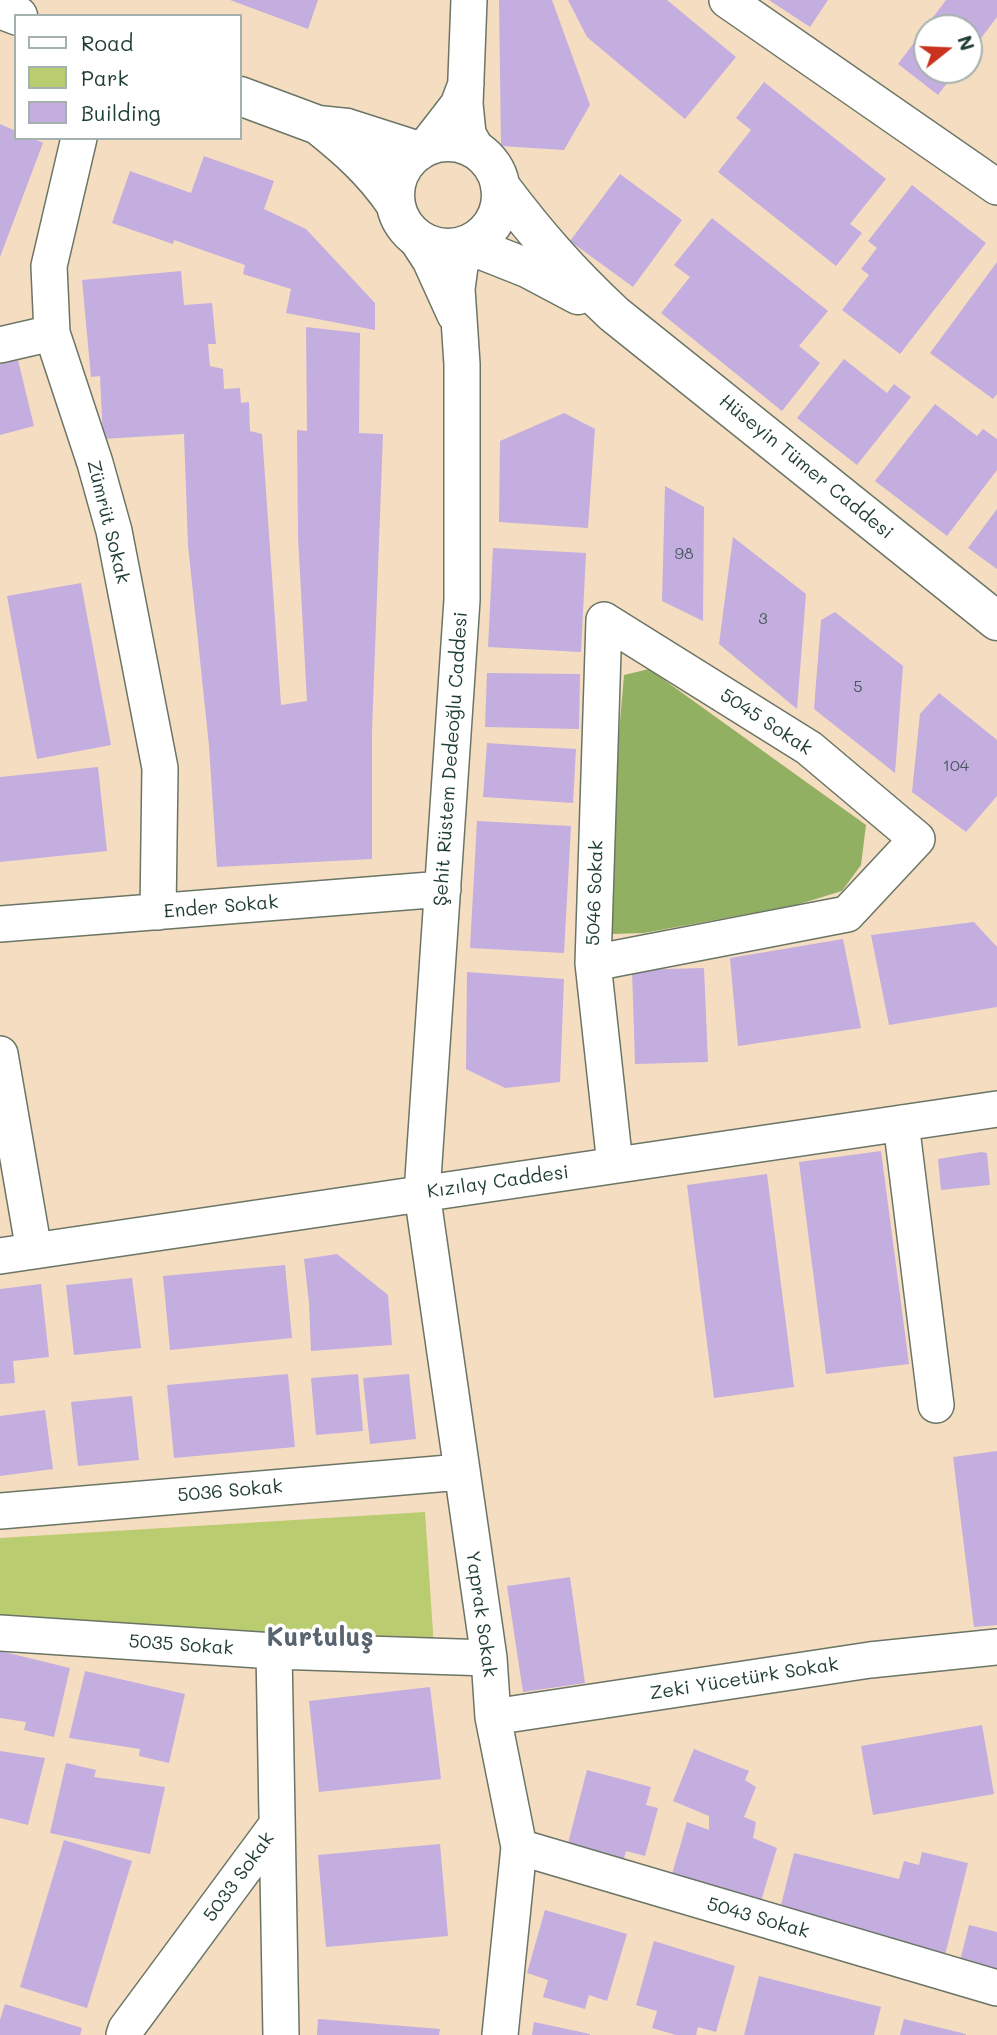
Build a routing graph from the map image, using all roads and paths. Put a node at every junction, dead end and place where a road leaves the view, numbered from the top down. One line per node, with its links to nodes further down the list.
1 (468, 0): 3 (street)
2 (727, 0): 10 (street)
3 (466, 84): 7 (street); 8 (street)
4 (242, 97): 5 (main road)
5 (318, 125): 7 (main road); 11 (main road)
6 (79, 140): 16 (street, Zümrüt Sokak)
7 (423, 148): 8 (main road); 11 (main road)
8 (477, 150): 9 (main road, Hüseyin Tümer Caddesi)
9 (500, 186): 13 (main road); 14 (main road, Hüseyin Tümer Caddesi)
10 (997, 187)
11 (394, 202): 12 (main road)
12 (415, 237): 13 (main road, Hüseyin Tümer Caddesi); 15 (street, Şehit Rüstem Dedeoğlu Caddesi)
13 (469, 244): 14 (main road, Hüseyin Tümer Caddesi); 15 (street, Şehit Rüstem Dedeoğlu Caddesi)
14 (614, 314): 19 (main road, Hüseyin Tümer Caddesi)
15 (459, 324): 20 (street, Şehit Rüstem Dedeoğlu Caddesi)
16 (52, 333): 17 (street); 21 (street, Zümrüt Sokak)
17 (0, 345)
18 (604, 620): 23 (street, 5046 Sokak); 23 (street, 5045 Sokak)
19 (997, 621)
20 (443, 889): 21 (street, Ender Sokak); 28 (street, Şehit Rüstem Dedeoğlu Caddesi)
21 (158, 912): 22 (street, Ender Sokak)
22 (0, 924)
23 (593, 963): 27 (street, 5046 Sokak)
24 (0, 1054): 29 (street)
25 (997, 1109): 26 (street, Kızılay Caddesi)
26 (901, 1123): 27 (street, Kızılay Caddesi); 31 (street)
27 (615, 1165): 28 (street, Kızılay Caddesi)
28 (422, 1193): 29 (street, Kızılay Caddesi); 32 (street, Yaprak Sokak)
29 (34, 1251): 30 (street, Kızılay Caddesi)
30 (0, 1256)
31 (936, 1405)
32 (461, 1472): 33 (street, 5036 Sokak); 37 (street, Yaprak Sokak)
33 (0, 1511)
34 (0, 1633): 36 (street, 5035 Sokak)
35 (997, 1647): 38 (street, Zeki Yücetürk Sokak)
36 (274, 1651): 37 (street, 5035 Sokak); 39 (street, 5033 Sokak)
37 (489, 1658): 38 (street, Yaprak Sokak)
38 (493, 1717): 40 (street, Yaprak Sokak)
39 (276, 1826): 42 (street, 5033 Sokak); 43 (street)
40 (519, 1847): 41 (street, 5043 Sokak); 44 (street, Yaprak Sokak)
41 (997, 1988)
42 (130, 2033)
43 (281, 2035)
44 (500, 2035)

